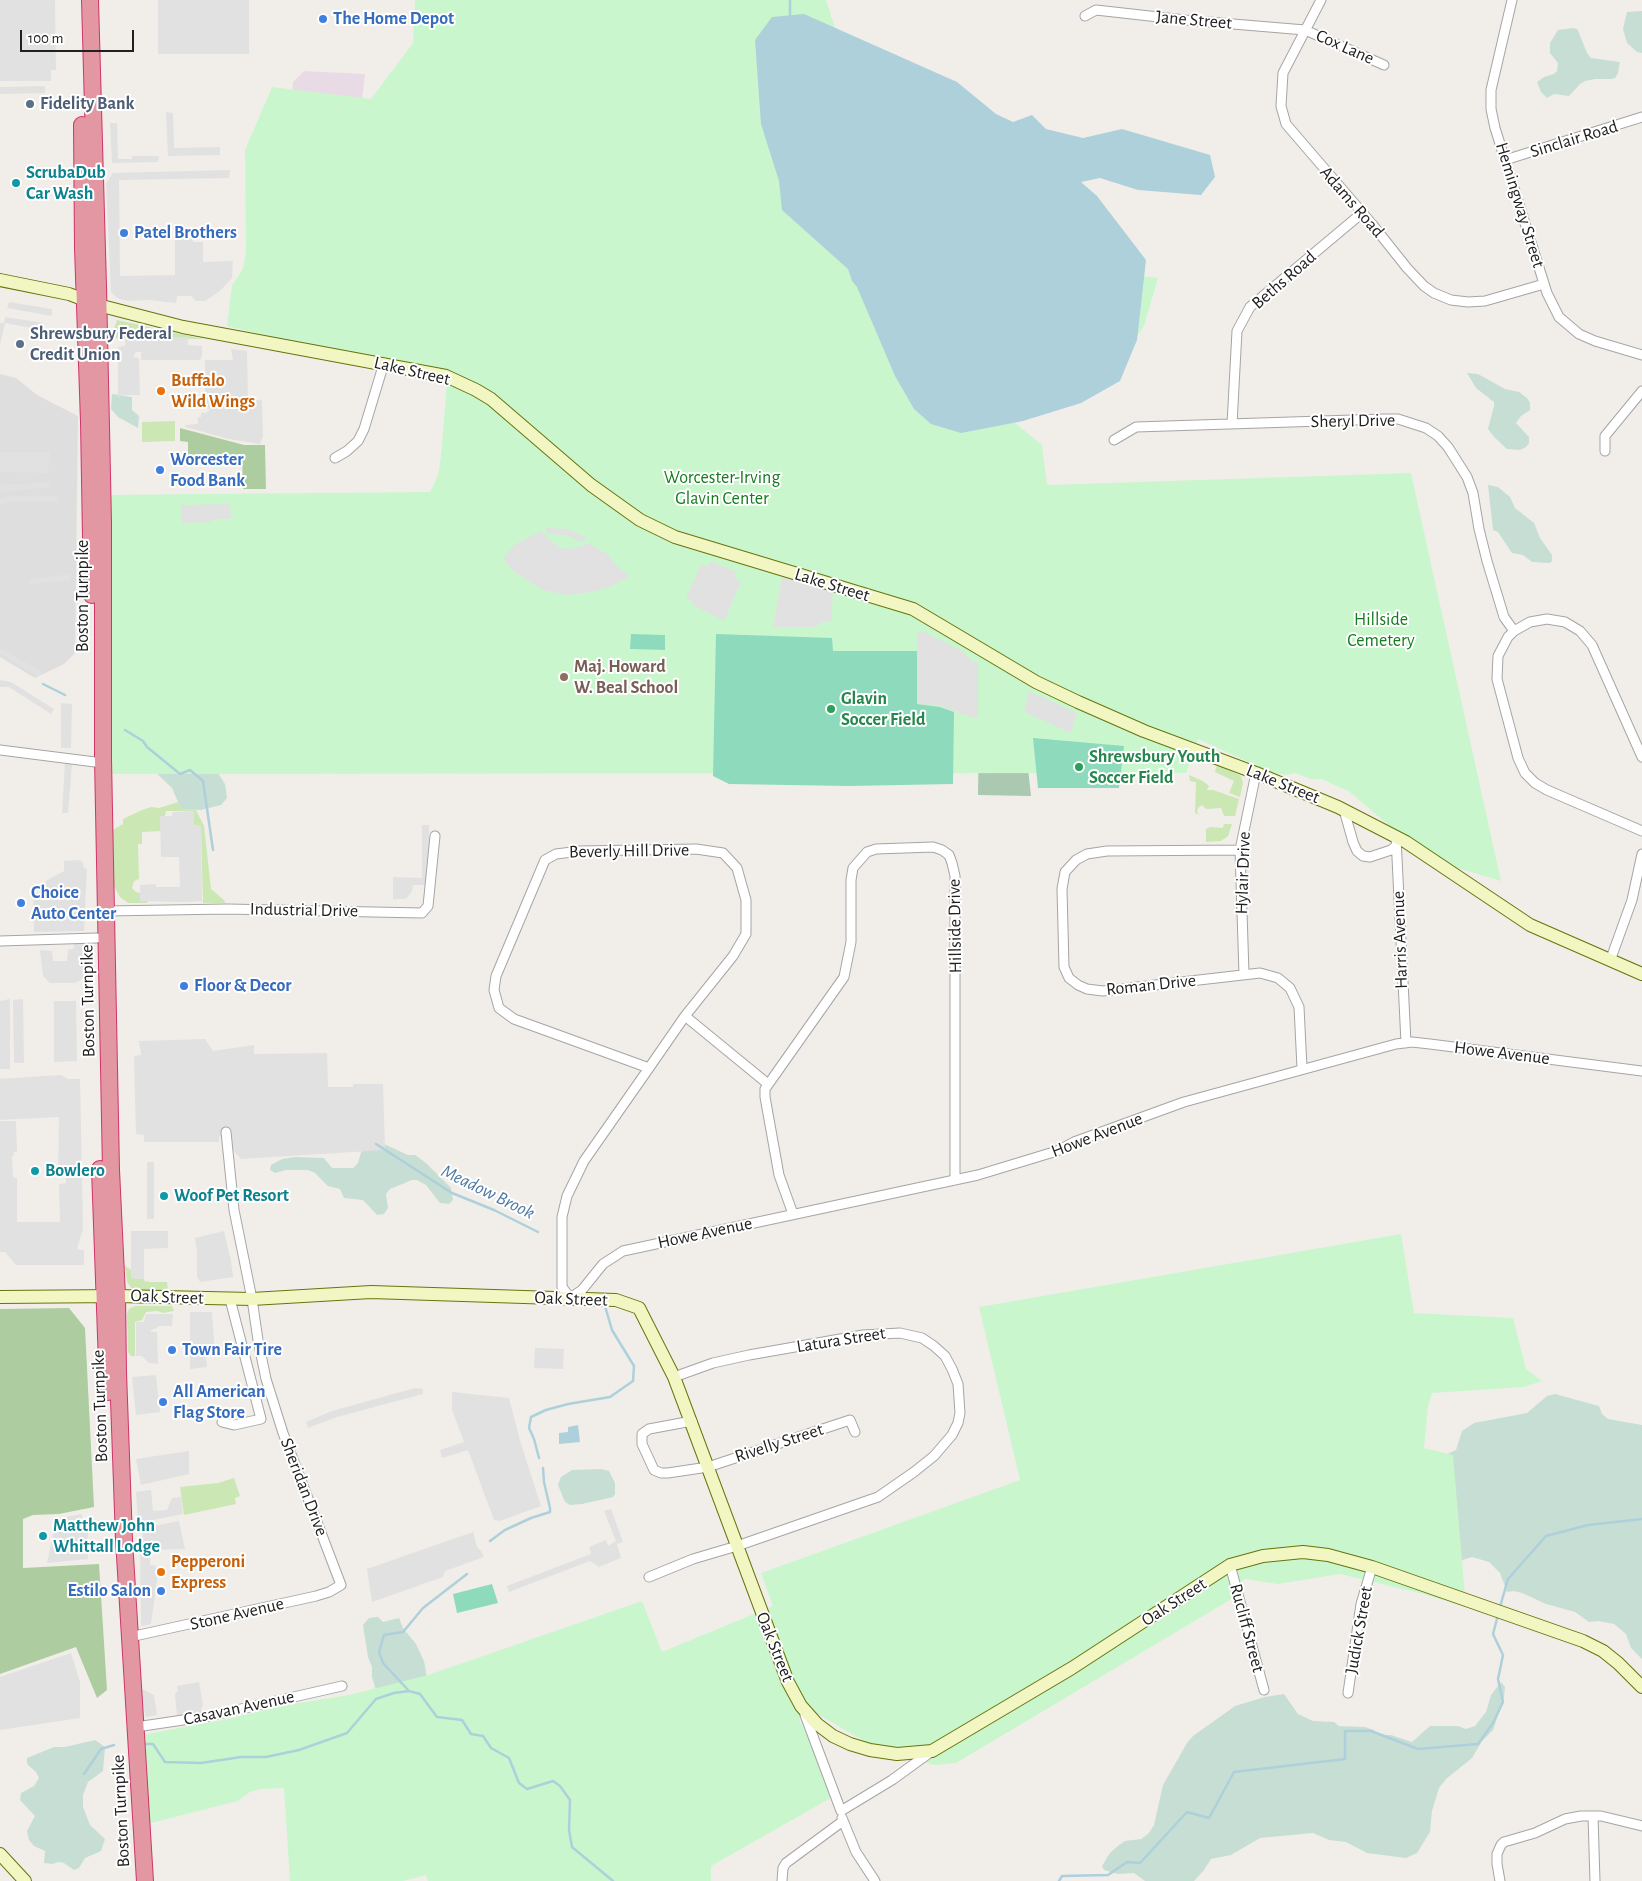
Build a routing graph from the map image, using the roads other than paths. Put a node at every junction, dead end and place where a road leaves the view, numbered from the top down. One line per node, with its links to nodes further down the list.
1 (82, 0): 13 (highway, Boston Turnpike)
2 (90, 0): 13 (highway, Boston Turnpike)
3 (1321, 0): 6 (street, Adams Road)
4 (1512, 0): 9 (street, Hemingway Street)
5 (1085, 16): 6 (street, Jane Street)
6 (1305, 30): 7 (street, Cox Lane); 10 (street, Adams Road)
7 (1384, 65)
8 (1642, 117): 9 (street, Sinclair Road)
9 (1505, 160): 12 (street, Hemingway Street)
10 (1362, 213): 12 (street, Adams Road); 17 (street, Beths Road)
11 (0, 280): 13 (street, Lake Street)
12 (1544, 284): 14 (street, Hemingway Street)
13 (91, 302): 15 (street, Lake Street); 24 (highway, Boston Turnpike); 32 (highway, Boston Turnpike)
14 (1642, 355)
15 (384, 363): 20 (street); 25 (street, Lake Street)
16 (1642, 391): 19 (street)
17 (1232, 424): 18 (street, Sheryl Drive); 21 (street, Sheryl Drive)
18 (1114, 440)
19 (1605, 451)
20 (335, 458)
21 (1514, 631): 23 (street); 27 (street)
22 (0, 750): 24 (street)
23 (1642, 757)
24 (95, 762): 33 (highway, Boston Turnpike)
25 (1256, 773): 26 (street, Lake Street); 30 (street, Hylair Drive)
26 (1344, 810): 29 (street, Lake Street); 29 (street)
27 (1642, 831)
28 (436, 836): 32 (street, Industrial Drive)
29 (1396, 842): 35 (street, Lake Street); 39 (street, Harris Avenue)
30 (1240, 850): 36 (street, Hylair Drive); 36 (street, Roman Drive)
31 (1642, 854): 35 (street)
32 (106, 911): 47 (highway, Boston Turnpike)
33 (97, 938): 34 (street); 47 (highway, Boston Turnpike)
34 (0, 942)
35 (1610, 961): 37 (street, Lake Street)
36 (1244, 974): 41 (street, Roman Drive)
37 (1642, 974)
38 (685, 1016): 40 (street, Beverly Hill Drive); 40 (street, Beverly Hill Drive); 43 (street)
39 (1406, 1043): 41 (street, Howe Avenue); 42 (street, Howe Avenue)
40 (649, 1068): 49 (street, Beverly Hill Drive)
41 (1302, 1068): 45 (street, Howe Avenue)
42 (1642, 1071)
43 (768, 1084): 45 (street, Hillside Drive); 46 (street)
44 (226, 1132): 51 (street, Sheridan Drive)
45 (955, 1180): 46 (street, Howe Avenue)
46 (793, 1214): 49 (street, Howe Avenue)
47 (110, 1296): 48 (street, Oak Street); 50 (street, Oak Street); 62 (highway, Boston Turnpike); 76 (highway, Boston Turnpike)
48 (0, 1297)
49 (570, 1298): 51 (street, Oak Street); 52 (street, Oak Street)
50 (230, 1299): 51 (street, Oak Street); 54 (street)
51 (252, 1300): 61 (street, Sheridan Drive)
52 (674, 1376): 53 (street, Oak Street); 57 (street, Latura Street)
53 (692, 1421): 56 (street, Oak Street); 56 (street, Rivelly Street)
54 (222, 1422)
55 (855, 1432): 56 (street, Rivelly Street)
56 (708, 1467): 57 (street, Oak Street)
57 (737, 1546): 60 (street, Latura Street); 67 (street, Oak Street)
58 (1230, 1565): 59 (street, Oak Street); 65 (street, Rucliff Street); 69 (street, Oak Street)
59 (1372, 1567): 64 (street, Oak Street); 66 (street, Judick Street)
60 (650, 1577)
61 (341, 1585): 62 (street, Stone Avenue)
62 (130, 1637): 68 (highway, Boston Turnpike)
63 (342, 1686): 68 (street, Casavan Avenue)
64 (1642, 1687)
65 (1264, 1690)
66 (1348, 1693)
67 (801, 1706): 69 (street, Oak Street); 70 (street)
68 (136, 1727): 77 (highway, Boston Turnpike)
69 (932, 1751): 70 (street)
70 (841, 1811): 72 (street)
71 (1593, 1816): 73 (street); 80 (street); 81 (street)
72 (843, 1821): 78 (street); 79 (street)
73 (1642, 1826)
74 (0, 1854): 75 (street)
75 (25, 1881)
76 (134, 1881)
77 (145, 1881)
78 (782, 1881)
79 (875, 1881)
80 (1500, 1881)
81 (1595, 1881)

